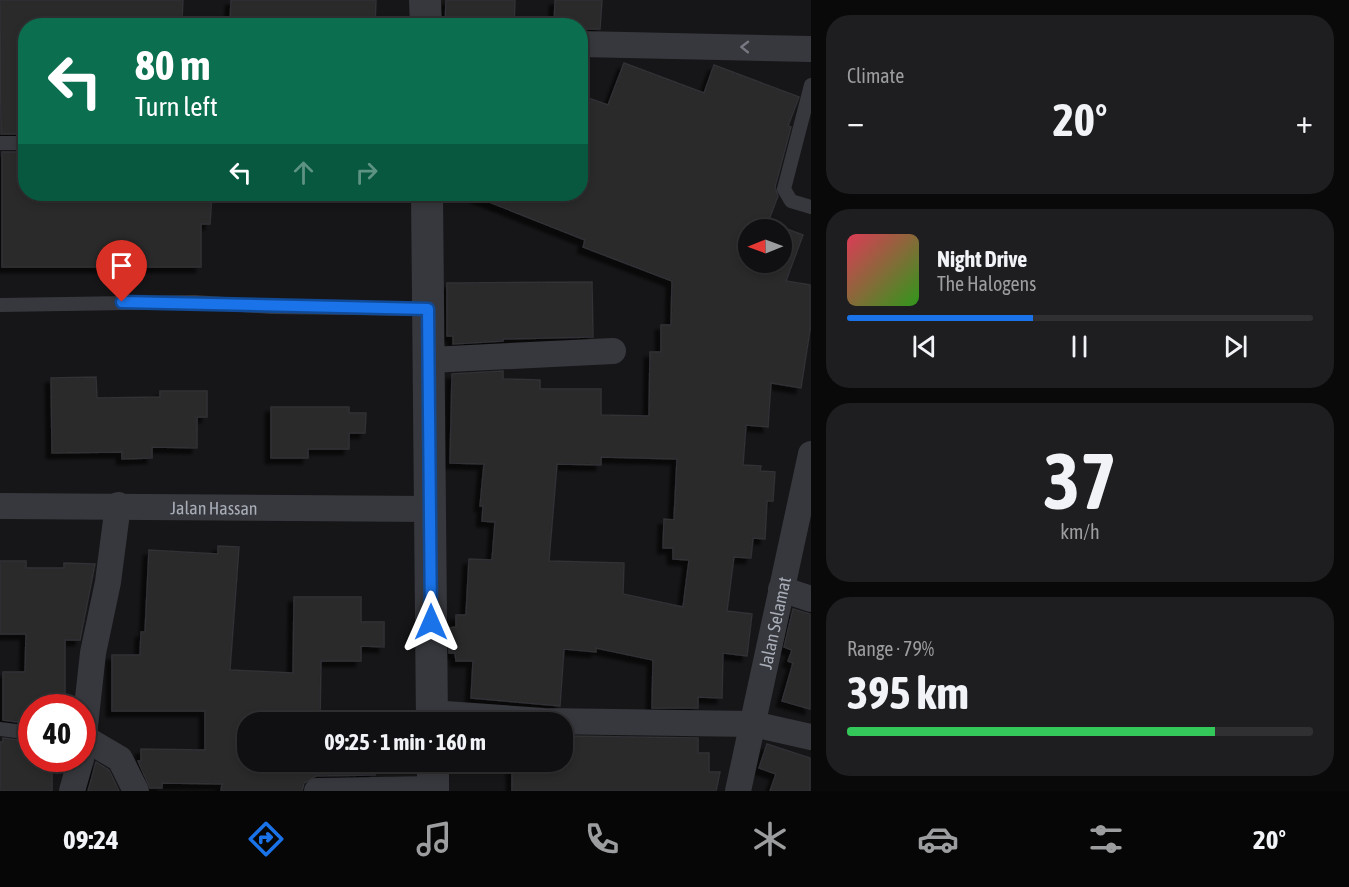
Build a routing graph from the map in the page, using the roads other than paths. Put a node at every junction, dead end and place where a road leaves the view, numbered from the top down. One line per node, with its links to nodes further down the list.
1 (426, 0): 2 (street)
2 (426, 18)
3 (588, 44): 4 (street, one-way to 3)
4 (807, 48)
5 (810, 85): 9 (lane)
6 (0, 143): 7 (lane)
7 (18, 143)
8 (427, 201): 11 (street)
9 (810, 207)
10 (0, 305): 11 (lane)
11 (428, 309): 13 (street)
12 (613, 351): 13 (street)
13 (429, 360): 17 (street)
14 (810, 453): 18 (street, Jalan Selamat)
15 (118, 505): 16 (street, Jalan Hassan); 17 (street, Jalan Hassan); 20 (street)
16 (0, 506)
17 (430, 509): 21 (street)
18 (782, 590): 19 (street); 23 (street, Jalan Selamat)
19 (810, 598)
20 (88, 694)
21 (432, 712)
22 (573, 721): 23 (street)
23 (753, 724): 26 (street); 33 (street, Jalan Selamat)
24 (0, 729): 25 (lane)
25 (18, 731)
26 (810, 737)
27 (96, 751): 31 (street)
28 (77, 772): 30 (street)
29 (433, 781): 32 (street)
30 (72, 791)
31 (136, 791)
32 (317, 791)
33 (738, 791)

